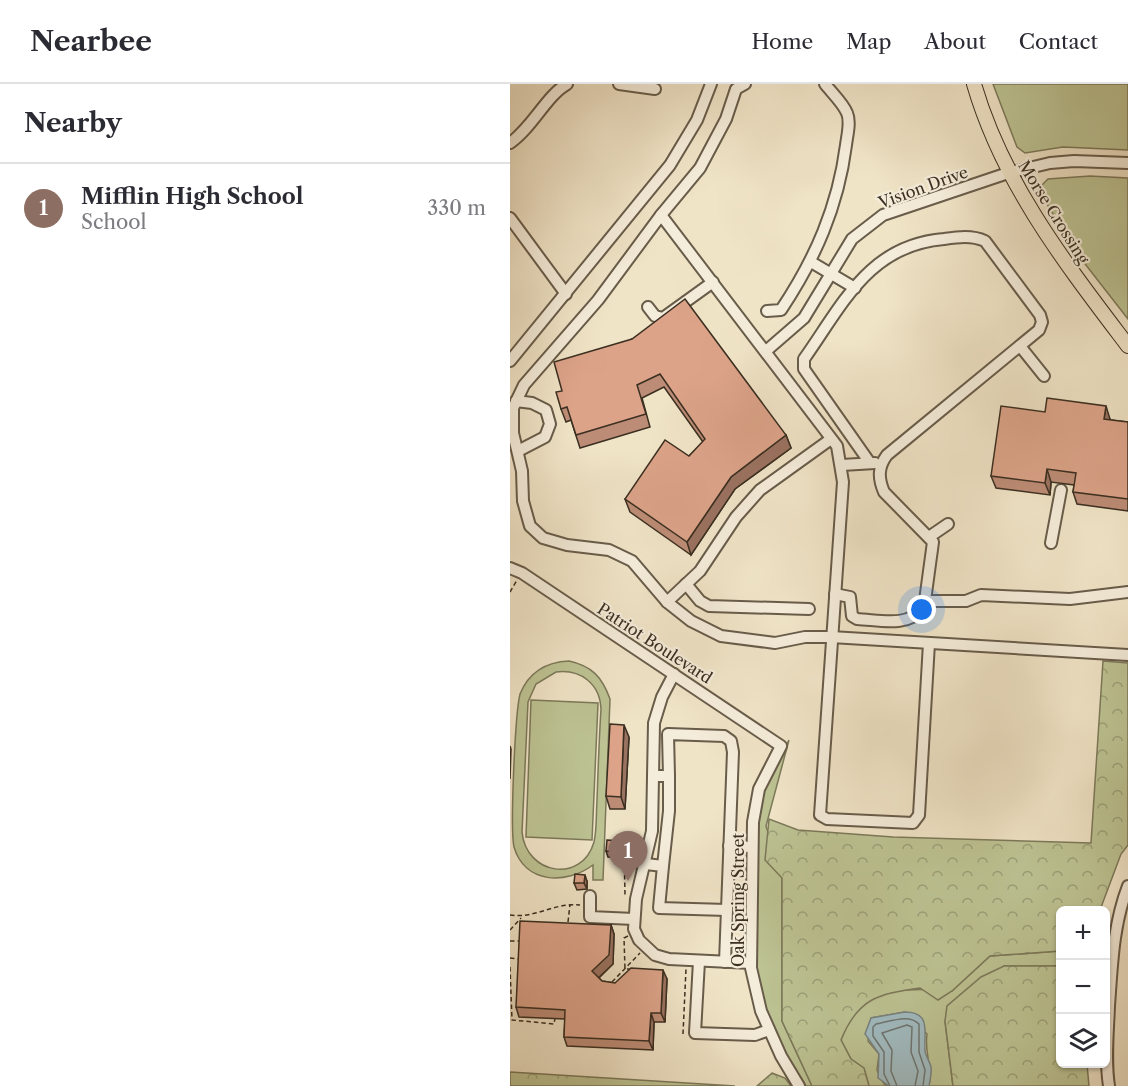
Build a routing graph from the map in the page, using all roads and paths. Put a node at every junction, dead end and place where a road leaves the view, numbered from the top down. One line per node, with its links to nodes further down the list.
1 (567, 84): 8 (street)
2 (619, 84): 7 (street)
3 (711, 84): 17 (street)
4 (744, 84): 11 (street)
5 (825, 84): 13 (street)
6 (974, 84): 10 (main road, Morse Crossing)
7 (655, 89)
8 (510, 143)
9 (1128, 163): 10 (street, Vision Drive)
10 (1008, 173): 14 (street, Vision Drive); 21 (main road, Morse Crossing)
11 (661, 215): 15 (street); 25 (street)
12 (510, 218): 17 (street)
13 (811, 262): 14 (street); 19 (street)
14 (830, 273): 16 (street); 22 (street, Vision Drive)
15 (712, 282): 18 (street); 22 (street)
16 (855, 288): 20 (street); 28 (street)
17 (566, 294): 23 (street)
18 (648, 307)
19 (767, 311)
20 (1020, 346): 24 (street); 28 (street)
21 (1128, 346)
22 (766, 351): 26 (street)
23 (510, 361)
24 (1044, 376)
25 (516, 401): 27 (street); 27 (street)
26 (831, 439): 29 (street); 36 (street)
27 (518, 451): 40 (street)
28 (876, 463): 29 (street); 32 (street)
29 (842, 465): 39 (street)
30 (1061, 490): 33 (street)
31 (948, 524): 32 (street)
32 (929, 537): 41 (street)
33 (1051, 543)
34 (510, 568): 35 (street, Patriot Boulevard)
35 (522, 573): 37 (path); 46 (street, Patriot Boulevard)
36 (686, 584): 40 (street); 42 (street)
37 (510, 592)
38 (1128, 592): 41 (street)
39 (835, 594): 41 (street); 43 (street)
40 (667, 602): 43 (street)
41 (925, 602)
42 (809, 609)
43 (831, 637): 44 (street); 44 (street)
44 (929, 643): 45 (street)
45 (1128, 655)
46 (674, 674): 47 (street, Patriot Boulevard); 48 (street)
47 (781, 746): 54 (street, Oak Spring Street)
48 (653, 776): 49 (street); 55 (street)
49 (669, 777): 53 (street); 56 (street)
50 (615, 844): 51 (path)
51 (624, 845): 52 (path); 58 (path)
52 (643, 846)
53 (729, 846): 54 (street); 61 (street)
54 (752, 847): 77 (street, Oak Spring Street)
55 (646, 864): 56 (street); 65 (street)
56 (663, 866): 61 (street)
57 (1128, 886): 87 (street)
58 (628, 897)
59 (590, 901): 60 (path); 65 (street)
60 (570, 904): 63 (path); 67 (path)
61 (727, 910): 76 (street)
62 (510, 915): 64 (path)
63 (534, 915): 64 (path); 66 (path)
64 (522, 917): 68 (path)
65 (634, 919): 75 (street)
66 (536, 921)
67 (568, 923)
68 (510, 930)
69 (630, 935): 79 (path)
70 (510, 940): 71 (path)
71 (523, 941)
72 (641, 953): 79 (path)
73 (510, 958): 74 (path)
74 (522, 959)
75 (699, 961): 76 (street); 85 (street)
76 (725, 962): 77 (street)
77 (751, 963): 85 (street, Oak Spring Street)
78 (510, 967): 84 (path)
79 (625, 969): 80 (path); 81 (path)
80 (635, 969)
81 (611, 982)
82 (540, 1018): 84 (path)
83 (555, 1018): 84 (path)
84 (540, 1023)
85 (769, 1029): 86 (street, Oak Spring Street)
86 (799, 1086)
87 (1109, 1086)

